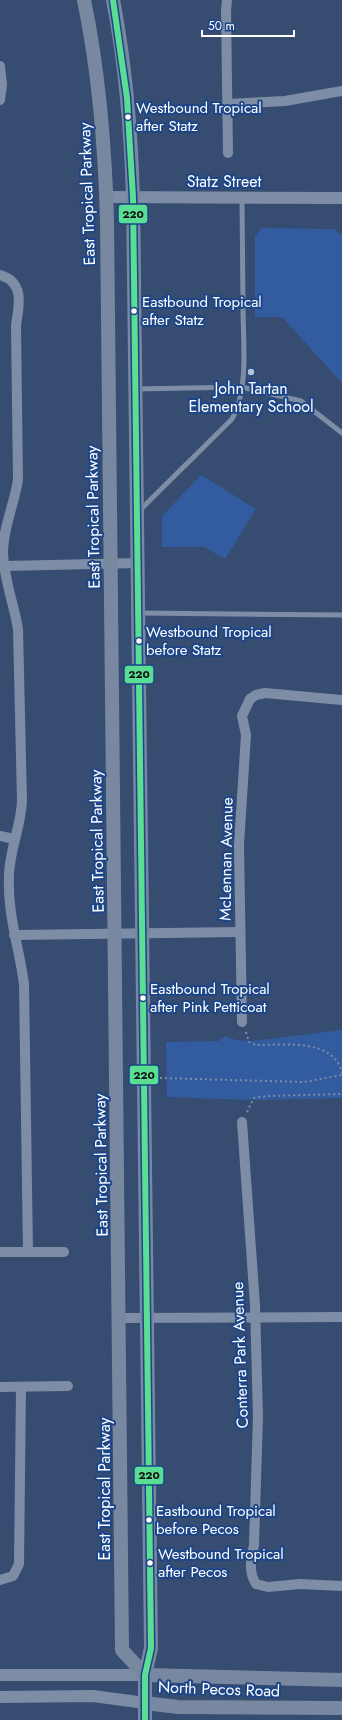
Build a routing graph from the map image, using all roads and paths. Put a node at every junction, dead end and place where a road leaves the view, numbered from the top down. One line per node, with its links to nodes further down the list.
1 (84, 0): 9 (main road, East Tropical Parkway)
2 (113, 0): 10 (main road, East Tropical Parkway)
3 (227, 0): 7 (street)
4 (0, 66): 6 (street)
5 (342, 91): 7 (street)
6 (0, 100)
7 (228, 104): 8 (street)
8 (228, 153)
9 (106, 197): 10 (street, Statz Street); 18 (main road, East Tropical Parkway)
10 (133, 197): 11 (street, Statz Street); 15 (main road, East Tropical Parkway)
11 (242, 198): 12 (street, Statz Street); 14 (lane)
12 (341, 201)
13 (0, 275): 20 (street)
14 (241, 387): 15 (lane); 16 (lane); 17 (lane)
15 (135, 389): 17 (main road, East Tropical Parkway)
16 (342, 433)
17 (137, 513): 19 (main road, East Tropical Parkway)
18 (110, 563): 19 (street); 20 (street); 27 (main road, East Tropical Parkway)
19 (138, 563): 21 (main road, East Tropical Parkway)
20 (5, 566): 25 (street)
21 (138, 613): 22 (lane); 27 (main road, East Tropical Parkway)
22 (342, 615)
23 (342, 700): 26 (street, McLennan Avenue)
24 (0, 836): 25 (street)
25 (14, 839): 28 (street)
26 (240, 932): 27 (street); 29 (street, McLennan Avenue)
27 (129, 934): 28 (street); 39 (main road, East Tropical Parkway); 40 (main road, East Tropical Parkway)
28 (14, 935): 35 (street)
29 (242, 1022): 30 (path)
30 (342, 1074): 31 (path)
31 (160, 1078)
32 (342, 1094): 33 (path)
33 (242, 1122): 37 (street, Conterra Park Avenue)
34 (0, 1252): 35 (street)
35 (28, 1252): 36 (street)
36 (64, 1252)
37 (255, 1317): 38 (street); 40 (street); 45 (street, Conterra Park Avenue)
38 (342, 1317)
39 (119, 1318): 40 (street); 47 (main road, East Tropical Parkway)
40 (147, 1318): 47 (main road, East Tropical Parkway)
41 (68, 1386): 43 (street)
42 (0, 1387): 43 (street)
43 (22, 1387): 44 (street)
44 (0, 1580)
45 (342, 1586)
46 (0, 1675): 47 (street, North Pecos Road)
47 (145, 1675): 48 (main road, North Pecos Road); 50 (main road, East Tropical Parkway)
48 (342, 1680)
49 (0, 1697): 50 (street, North Pecos Road)
50 (145, 1703): 51 (main road, North Pecos Road); 52 (main road, East Tropical Parkway)
51 (342, 1708)
52 (145, 1720)

